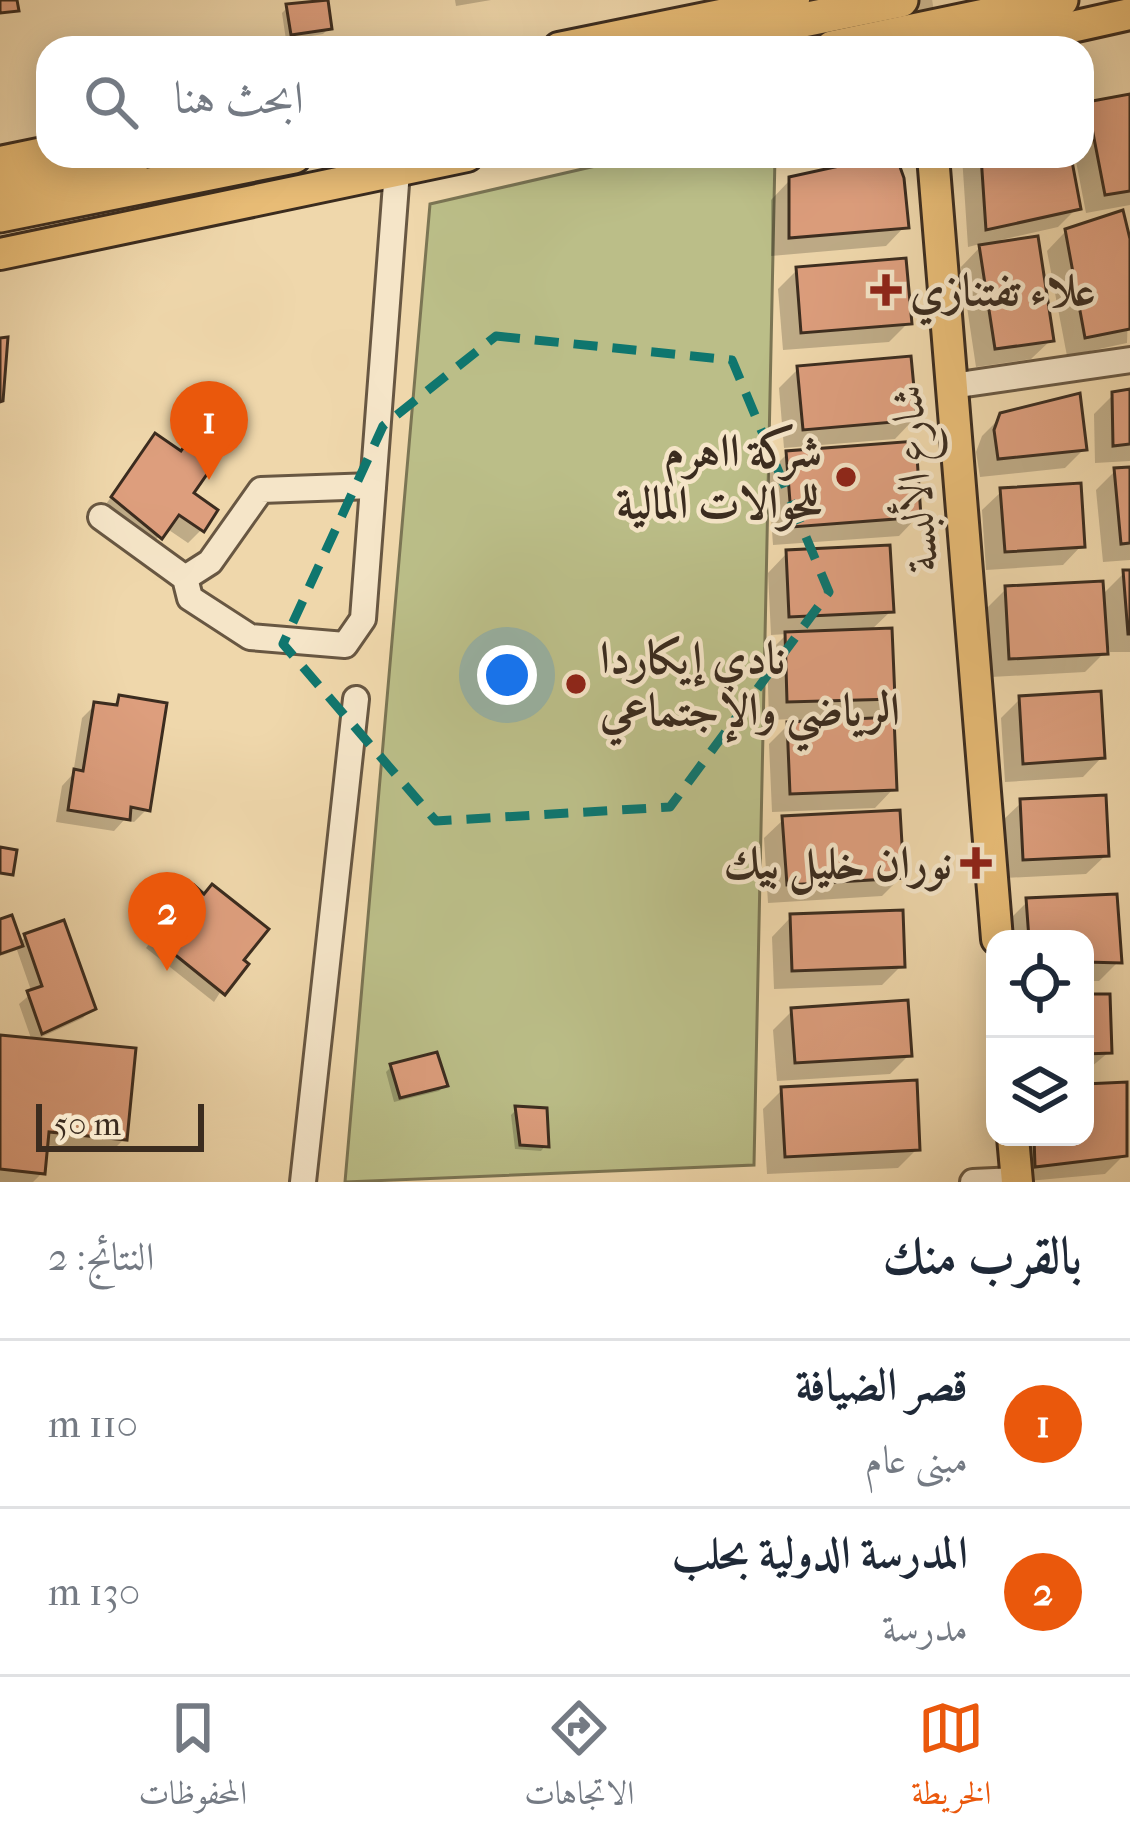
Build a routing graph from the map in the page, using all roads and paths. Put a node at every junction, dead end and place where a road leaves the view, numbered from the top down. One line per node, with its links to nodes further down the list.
1 (794, 0): 5 (main road)
2 (902, 0): 6 (highway)
3 (1061, 0): 7 (highway)
4 (1130, 14): 8 (main road)
5 (618, 36)
6 (725, 36)
7 (889, 36)
8 (1032, 36)
9 (36, 154): 10 (main road)
10 (0, 162)
11 (78, 168): 16 (highway)
12 (234, 168): 17 (highway)
13 (411, 168): 15 (main road)
14 (934, 168): 20 (main road, شارع الألبسة)
15 (397, 171): 18 (main road); 21 (street)
16 (0, 184)
17 (0, 215)
18 (0, 254)
19 (1130, 361): 20 (street)
20 (952, 386): 25 (main road, شارع الألبسة)
21 (373, 486): 23 (street); 23 (street)
22 (101, 517): 23 (street)
23 (184, 578)
24 (356, 699): 28 (street)
25 (996, 930)
26 (1014, 1146): 27 (main road)
27 (1017, 1181): 29 (street)
28 (303, 1182)
29 (973, 1182)

